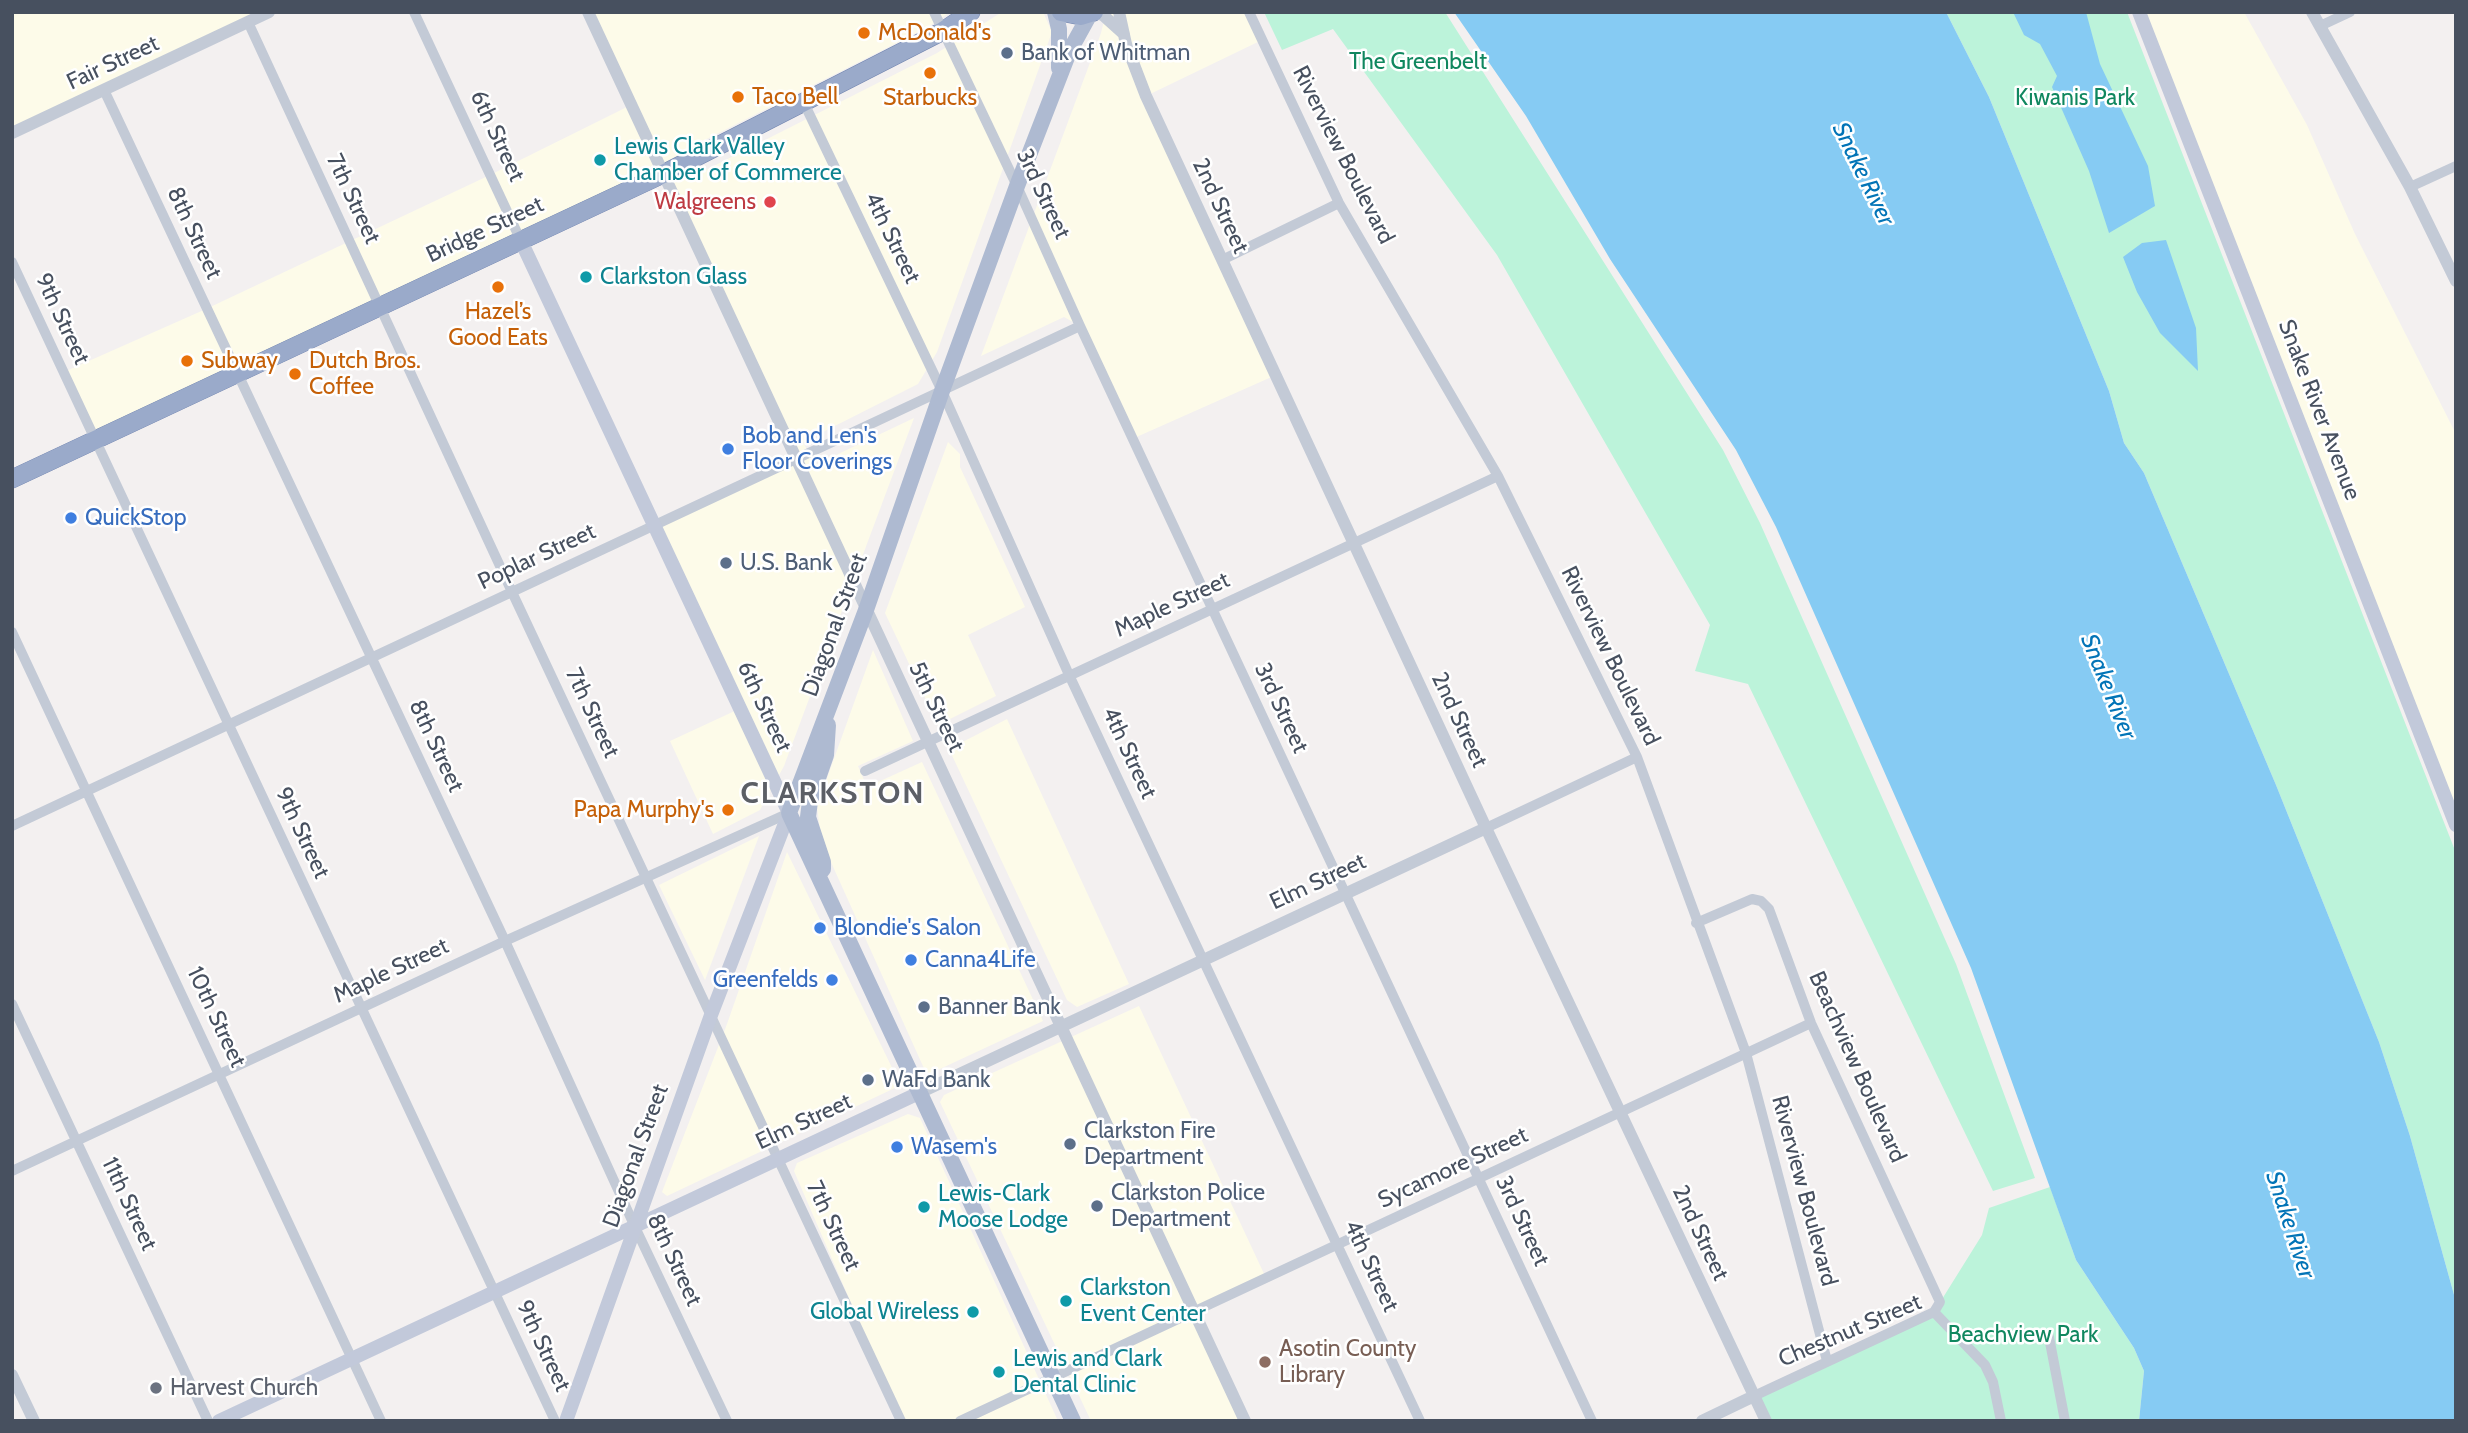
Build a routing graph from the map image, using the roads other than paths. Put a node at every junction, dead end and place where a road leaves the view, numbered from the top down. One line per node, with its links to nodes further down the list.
1 (269, 12): 14 (street, Fair Street)
2 (414, 12): 27 (street, 6th Street)
3 (588, 12): 23 (street, 5th Street)
4 (934, 12): 16 (street, 3rd Street)
5 (971, 12): 16 (highway, Bridge Street)
6 (1055, 12): 18 (main road, Diagonal Street)
7 (1061, 12): 13 (highway)
8 (1119, 12): 17 (street, 2nd Street)
9 (1249, 12): 26 (street, Riverview Boulevard)
10 (2139, 12): 54 (main road, Snake River Avenue)
11 (2312, 12): 15 (street)
12 (2350, 12): 15 (street)
13 (1093, 13): 17 (street); 18 (main road, Diagonal Street)
14 (248, 22): 19 (street, Fair Street); 31 (street, 7th Street)
15 (2320, 26): 25 (street)
16 (943, 31): 20 (highway, Bridge Street); 24 (street, 3rd Street)
17 (1124, 34): 28 (street, 2nd Street)
18 (1058, 81): 24 (main road, Diagonal Street)
19 (104, 90): 21 (street, Fair Street); 33 (street, 8th Street)
20 (804, 103): 23 (highway, Bridge Street); 34 (street, 4th Street)
21 (12, 133)
22 (2456, 166): 25 (street)
23 (663, 174): 27 (highway, Bridge Street); 36 (street, 5th Street)
24 (1017, 186): 32 (street, 3rd Street); 34 (main road, Diagonal Street)
25 (2410, 187): 30 (street)
26 (1339, 203): 28 (street); 37 (street, Riverview Boulevard)
27 (521, 241): 31 (highway, Bridge Street); 39 (main road, 6th Street)
28 (1222, 260): 40 (street, 2nd Street)
29 (12, 262): 35 (street, 9th Street)
30 (2456, 281)
31 (380, 306): 33 (highway, Bridge Street); 41 (street, 7th Street)
32 (1080, 326): 34 (street, Poplar Street); 42 (street, 3rd Street)
33 (237, 374): 35 (highway, Bridge Street); 45 (street, 8th Street)
34 (942, 391): 36 (street, Poplar Street); 43 (main road, Diagonal Street); 46 (street, 4th Street)
35 (96, 440): 38 (highway, Bridge Street); 48 (street, 9th Street)
36 (795, 458): 39 (street, Poplar Street); 43 (street, 5th Street)
37 (1498, 476): 40 (street, Maple Street); 50 (street, Riverview Boulevard)
38 (12, 479)
39 (653, 526): 41 (street, Poplar Street); 53 (main road, 6th Street)
40 (1353, 543): 42 (street, Maple Street); 56 (street, 2nd Street)
41 (512, 592): 45 (street, Poplar Street); 58 (street, 7th Street)
42 (1212, 609): 46 (street, Maple Street); 59 (street, 3rd Street)
43 (866, 610): 47 (main road, Diagonal Street); 49 (street, 5th Street)
44 (12, 632): 52 (street, 10th Street)
45 (371, 659): 48 (street, Poplar Street); 61 (street, 8th Street)
46 (1070, 677): 49 (street, Maple Street); 62 (street, 4th Street)
47 (829, 707): 53 (main road, Diagonal Street); 57 (main road)
48 (228, 725): 52 (street, Poplar Street); 64 (street, 9th Street)
49 (929, 741): 51 (street, Maple Street); 67 (street, 5th Street)
50 (1637, 757): 56 (street, Elm Street); 60 (street, Riverview Boulevard)
51 (865, 771)
52 (87, 792): 55 (street, Poplar Street); 69 (street, 10th Street)
53 (789, 813): 57 (main road, 6th Street); 58 (street, Maple Street); 65 (main road, Diagonal Street)
54 (2456, 825)
55 (12, 826)
56 (1486, 828): 59 (street, Elm Street); 71 (street, 2nd Street)
57 (818, 876): 70 (main road, 6th Street)
58 (645, 877): 61 (street, Maple Street); 65 (street, 7th Street)
59 (1345, 894): 62 (street, Elm Street); 75 (street, 3rd Street)
60 (1696, 923): 66 (street, Beachview Boulevard); 68 (street, Riverview Boulevard)
61 (505, 941): 64 (street, Maple Street); 76 (street, 8th Street)
62 (1204, 961): 67 (street, Elm Street); 77 (street, 4th Street)
63 (12, 1004): 72 (street, 11th Street)
64 (360, 1009): 69 (street, Maple Street); 78 (street, 9th Street)
65 (711, 1015): 73 (street, 7th Street); 76 (main road, Diagonal Street)
66 (1811, 1023): 68 (street, Sycamore Street); 80 (street, Beachview Boulevard)
67 (1062, 1027): 70 (street, Elm Street); 79 (street, 5th Street)
68 (1746, 1053): 71 (street, Sycamore Street); 83 (street, Riverview Boulevard)
69 (219, 1075): 72 (street, Maple Street); 82 (street, 10th Street)
70 (919, 1093): 73 (main road, Elm Street); 85 (main road, 6th Street)
71 (1620, 1112): 75 (street, Sycamore Street); 86 (street, 2nd Street)
72 (76, 1141): 74 (street, Maple Street); 88 (street, 11th Street)
73 (778, 1159): 76 (main road, Elm Street); 94 (street, 7th Street)
74 (12, 1171)
75 (1479, 1179): 77 (street, Sycamore Street); 99 (street, 3rd Street)
76 (635, 1227): 78 (main road, Elm Street); 92 (main road, Diagonal Street); 93 (street, 8th Street)
77 (1338, 1245): 79 (street, Sycamore Street); 98 (street, 4th Street)
78 (494, 1292): 82 (main road, Elm Street); 91 (street, 9th Street)
79 (1194, 1312): 85 (street, Sycamore Street); 97 (street, 5th Street)
80 (1934, 1312): 83 (street, Chestnut Street); 102 (street, Chestnut Street)
81 (2049, 1337): 103 (street)
82 (352, 1358): 89 (main road, Elm Street); 90 (street, 10th Street)
83 (1827, 1361): 86 (street, Chestnut Street)
84 (12, 1375): 87 (street)
85 (1053, 1377): 95 (street, Sycamore Street); 96 (main road, 6th Street)
86 (1754, 1396): 100 (street, Chestnut Street); 101 (street, 2nd Street)
87 (34, 1421)
88 (208, 1421)
89 (219, 1421)
90 (381, 1421)
91 (555, 1421)
92 (566, 1421)
93 (727, 1421)
94 (901, 1421)
95 (960, 1421)
96 (1073, 1421)
97 (1245, 1421)
98 (1420, 1421)
99 (1592, 1421)
100 (1702, 1421)
101 (1766, 1421)
102 (2001, 1421)
103 (2065, 1421)

